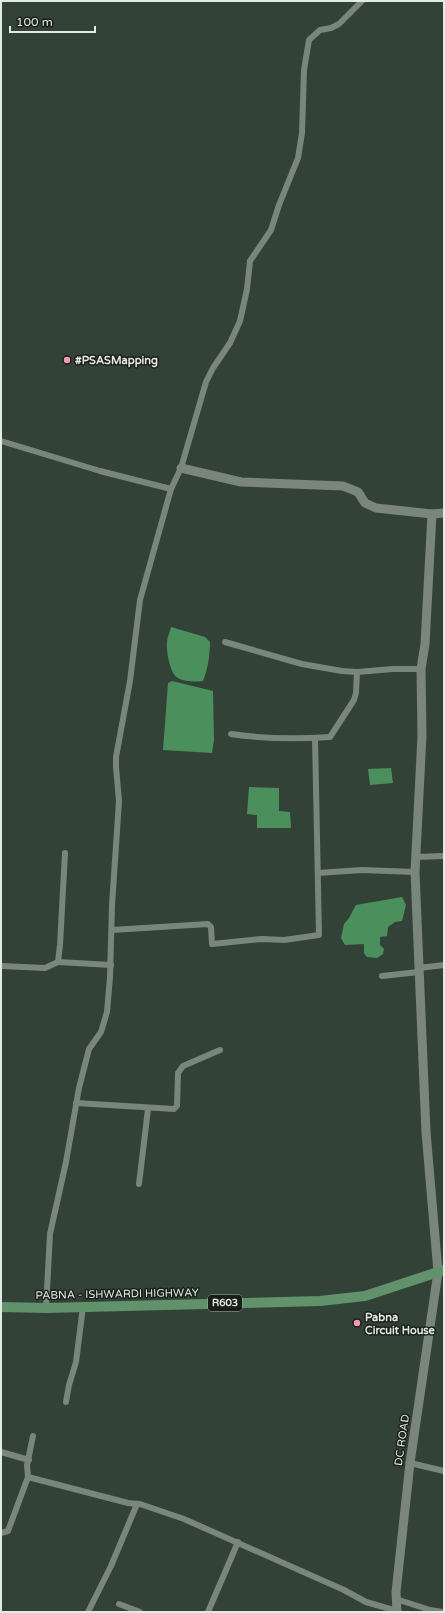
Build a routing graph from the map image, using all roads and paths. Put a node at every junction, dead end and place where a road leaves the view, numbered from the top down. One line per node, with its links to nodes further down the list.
1 (362, 1): 3 (street)
2 (1, 441): 4 (street)
3 (181, 468): 4 (street); 6 (street)
4 (171, 489): 17 (street)
5 (444, 513): 6 (street)
6 (432, 514): 8 (street, DC ROAD)
7 (225, 642): 9 (street)
8 (421, 669): 9 (street); 13 (street, DC ROAD)
9 (357, 672): 11 (street)
10 (231, 734): 11 (street)
11 (315, 738): 16 (street)
12 (65, 853): 18 (street)
13 (416, 856): 14 (street); 15 (street, DC ROAD)
14 (444, 856)
15 (415, 872): 16 (street); 22 (street, DC ROAD)
16 (318, 873): 17 (street)
17 (112, 930): 19 (street)
18 (58, 962): 19 (street); 21 (street)
19 (111, 965): 25 (street)
20 (444, 965): 22 (street)
21 (1, 966)
22 (419, 970): 23 (street); 28 (street, DC ROAD)
23 (382, 976)
24 (220, 1050): 26 (street)
25 (76, 1103): 26 (street); 31 (street)
26 (148, 1109): 27 (street)
27 (139, 1184)
28 (441, 1271): 30 (main road, PABNA - ISHWARDI HIGHWAY / R603); 36 (street, DC ROAD)
29 (1, 1307): 31 (main road, PABNA - ISHWARDI HIGHWAY / R603)
30 (83, 1307): 31 (main road, PABNA - ISHWARDI HIGHWAY / R603); 32 (street)
31 (46, 1308)
32 (66, 1402)
33 (33, 1436): 35 (street)
34 (1, 1452): 35 (street)
35 (29, 1460): 38 (street)
36 (410, 1462): 37 (street); 42 (street, DC ROAD)
37 (444, 1471)
38 (28, 1477): 39 (street); 40 (street)
39 (137, 1504): 41 (street); 45 (street)
40 (1, 1533)
41 (238, 1542): 44 (street); 47 (street)
42 (396, 1599): 44 (street, DC ROAD); 48 (street)
43 (119, 1604): 46 (street)
44 (396, 1611)
45 (88, 1612)
46 (140, 1612)
47 (208, 1612)
48 (442, 1612)

